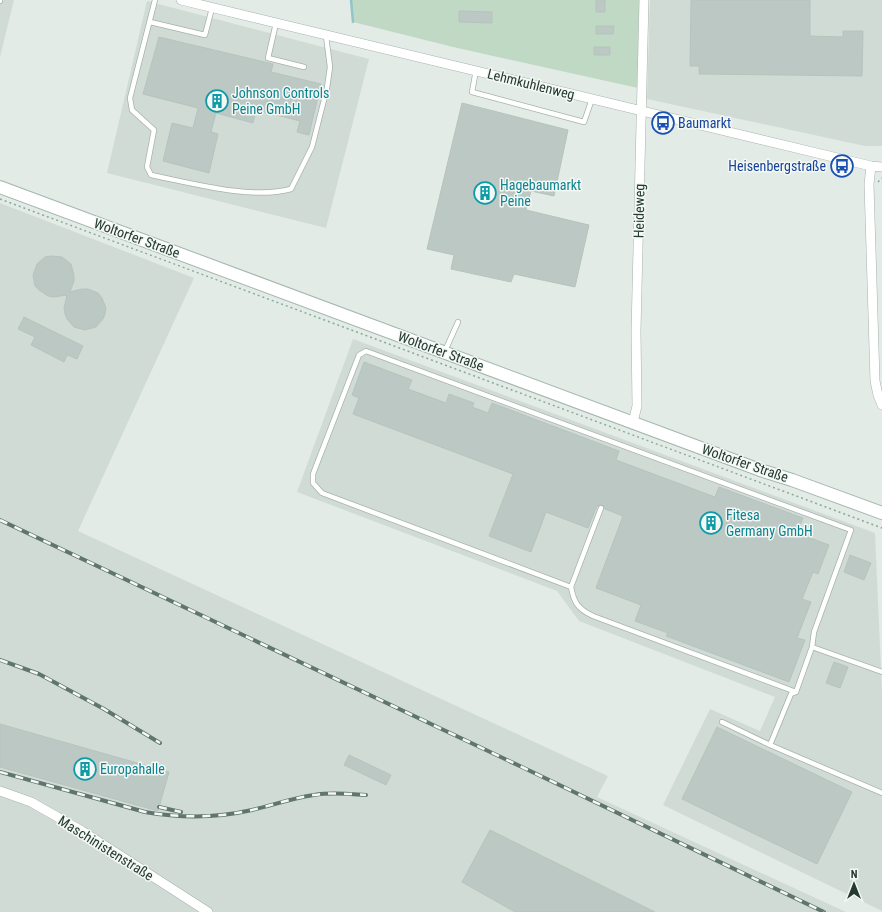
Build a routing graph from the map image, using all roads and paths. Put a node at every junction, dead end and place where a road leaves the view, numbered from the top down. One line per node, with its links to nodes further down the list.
1 (155, 0): 5 (lane)
2 (181, 0): 4 (street, Lehmkuhlenweg)
3 (644, 0): 11 (street, Heideweg)
4 (212, 8): 5 (lane); 6 (street, Lehmkuhlenweg)
5 (150, 22): 7 (lane)
6 (276, 23): 7 (street, Lehmkuhlenweg); 8 (lane)
7 (326, 36): 9 (street, Lehmkuhlenweg)
8 (304, 67)
9 (476, 70): 10 (street, Lehmkuhlenweg); 10 (lane)
10 (592, 99): 11 (street, Lehmkuhlenweg)
11 (641, 111): 12 (street, Lehmkuhlenweg); 20 (street, Heideweg)
12 (870, 166): 13 (street, Lehmkuhlenweg); 18 (street)
13 (882, 167)
14 (0, 187): 17 (main road, Woltorfer Straße)
15 (0, 200): 23 (path)
16 (458, 322): 17 (lane)
17 (445, 352): 20 (main road, Woltorfer Straße)
18 (879, 380): 19 (street)
19 (882, 405)
20 (633, 422): 22 (main road, Woltorfer Straße)
21 (601, 508): 24 (lane)
22 (882, 513)
23 (882, 528)
24 (571, 587): 25 (lane); 27 (lane)
25 (812, 647): 26 (lane); 27 (lane)
26 (882, 672)
27 (796, 692): 29 (lane)
28 (722, 722): 29 (lane)
29 (770, 745): 31 (lane)
30 (0, 791): 32 (street, Maschinistenstraße)
31 (882, 793)
32 (208, 912)

